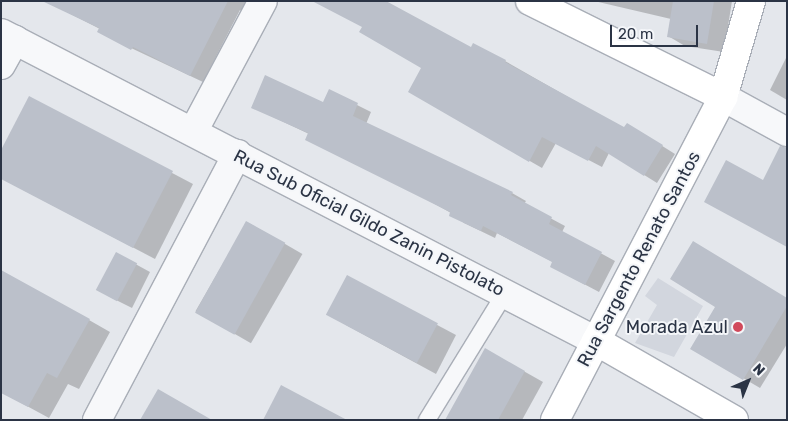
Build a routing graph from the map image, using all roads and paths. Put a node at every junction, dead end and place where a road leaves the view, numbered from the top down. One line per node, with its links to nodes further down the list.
1 (263, 1): 7 (street)
2 (530, 1): 6 (main road)
3 (751, 1): 6 (main road, Rua Sargento Renato Santos)
4 (8, 36): 5 (street); 7 (street, Rua Sub Oficial Gildo Zanin Pistolato)
5 (1, 65)
6 (723, 97): 8 (street); 11 (main road, Rua Sargento Renato Santos)
7 (194, 130): 9 (street, Rua Sub Oficial Gildo Zanin Pistolato)
8 (787, 132)
9 (237, 154): 10 (street, Rua Sub Oficial Gildo Zanin Pistolato); 12 (street)
10 (505, 293): 11 (street, Rua Sub Oficial Gildo Zanin Pistolato); 13 (lane)
11 (596, 341): 14 (main road, Rua Sargento Renato Santos); 15 (main road, Rua Sub Oficial Gildo Zanin Pistolato)
12 (97, 420)
13 (427, 420)
14 (555, 420)
15 (734, 420)

